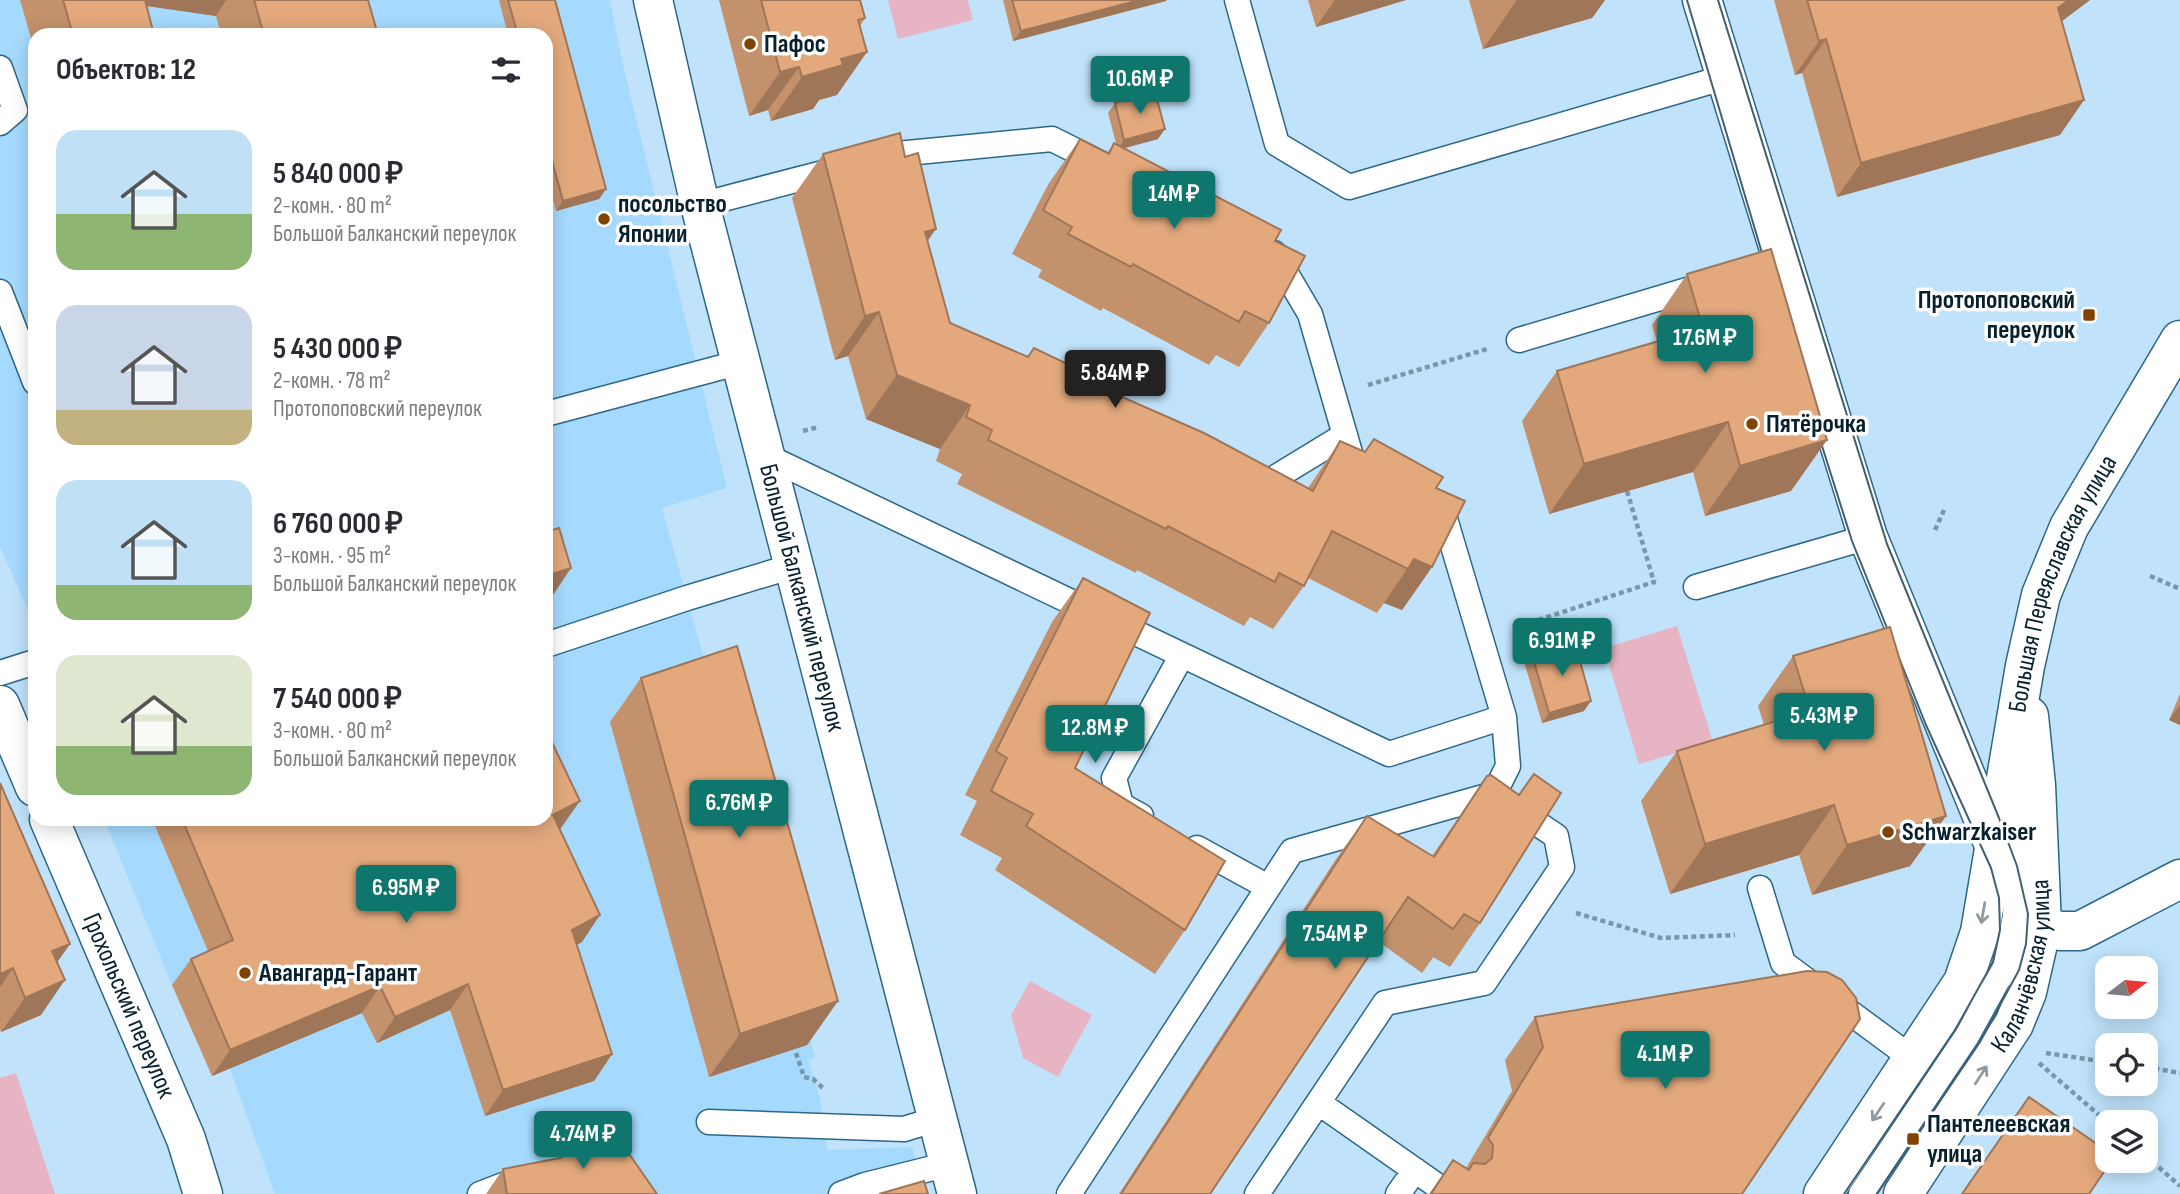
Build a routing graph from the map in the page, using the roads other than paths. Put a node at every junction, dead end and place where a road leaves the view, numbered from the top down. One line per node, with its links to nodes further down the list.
1 (653, 0): 10 (street, Большой Балканский переулок)
2 (1237, 0): 5 (lane)
3 (1703, 0): 5 (street)
4 (0, 68): 6 (lane)
5 (1726, 77): 24 (street)
6 (0, 123)
7 (897, 154): 8 (lane); 9 (lane); 10 (lane)
8 (1126, 177)
9 (904, 181)
10 (701, 205): 16 (street, Большой Балканский переулок)
11 (1250, 240): 19 (lane)
12 (1726, 279): 14 (lane)
13 (0, 292): 17 (lane)
14 (1519, 340)
15 (2180, 340): 30 (street, Большая Переяславская улица)
16 (741, 362): 18 (lane); 20 (street, Большой Балканский переулок)
17 (28, 364)
18 (553, 412)
19 (1345, 435): 21 (lane); 22 (lane)
20 (766, 456): 25 (street, Большой Балканский переулок); 28 (lane)
21 (1233, 476)
22 (1387, 482)
23 (1409, 494): 33 (lane)
24 (1868, 537): 26 (lane); 37 (street)
25 (793, 566): 27 (lane); 45 (street, Большой Балканский переулок)
26 (1696, 587)
27 (553, 643)
28 (1182, 655): 33 (lane); 39 (lane)
29 (28, 664): 31 (lane)
30 (2025, 666): 37 (street, Большая Переяславская улица); 41 (lane); 42 (street, Каланчёвская улица)
31 (0, 673)
32 (0, 705): 34 (street)
33 (1504, 717): 35 (lane)
34 (28, 771)
35 (1494, 794): 39 (lane); 44 (lane)
36 (52, 826): 50 (street, Грохольский переулок)
37 (1994, 845): 41 (street); 43 (street, Каланчёвская улица, one-way to 43)
38 (2180, 879): 42 (street)
39 (1268, 887): 53 (lane)
40 (1760, 888): 43 (lane)
41 (2016, 888): 42 (street); 58 (lane)
42 (2042, 926): 59 (street, Каланчёвская улица, one-way to 42)
43 (1913, 1059): 57 (street, Каланчёвская улица, one-way to 57)
44 (1319, 1103): 48 (lane); 54 (lane)
45 (937, 1119): 46 (lane); 49 (street, Большой Балканский переулок)
46 (709, 1122)
47 (544, 1170): 51 (lane)
48 (1415, 1170): 55 (lane); 56 (lane)
49 (953, 1179): 52 (lane)
50 (203, 1194)
51 (480, 1194)
52 (841, 1194)
53 (1069, 1194)
54 (1257, 1194)
55 (1398, 1194)
56 (1449, 1194)
57 (1823, 1194)
58 (1861, 1194)
59 (1903, 1194)

